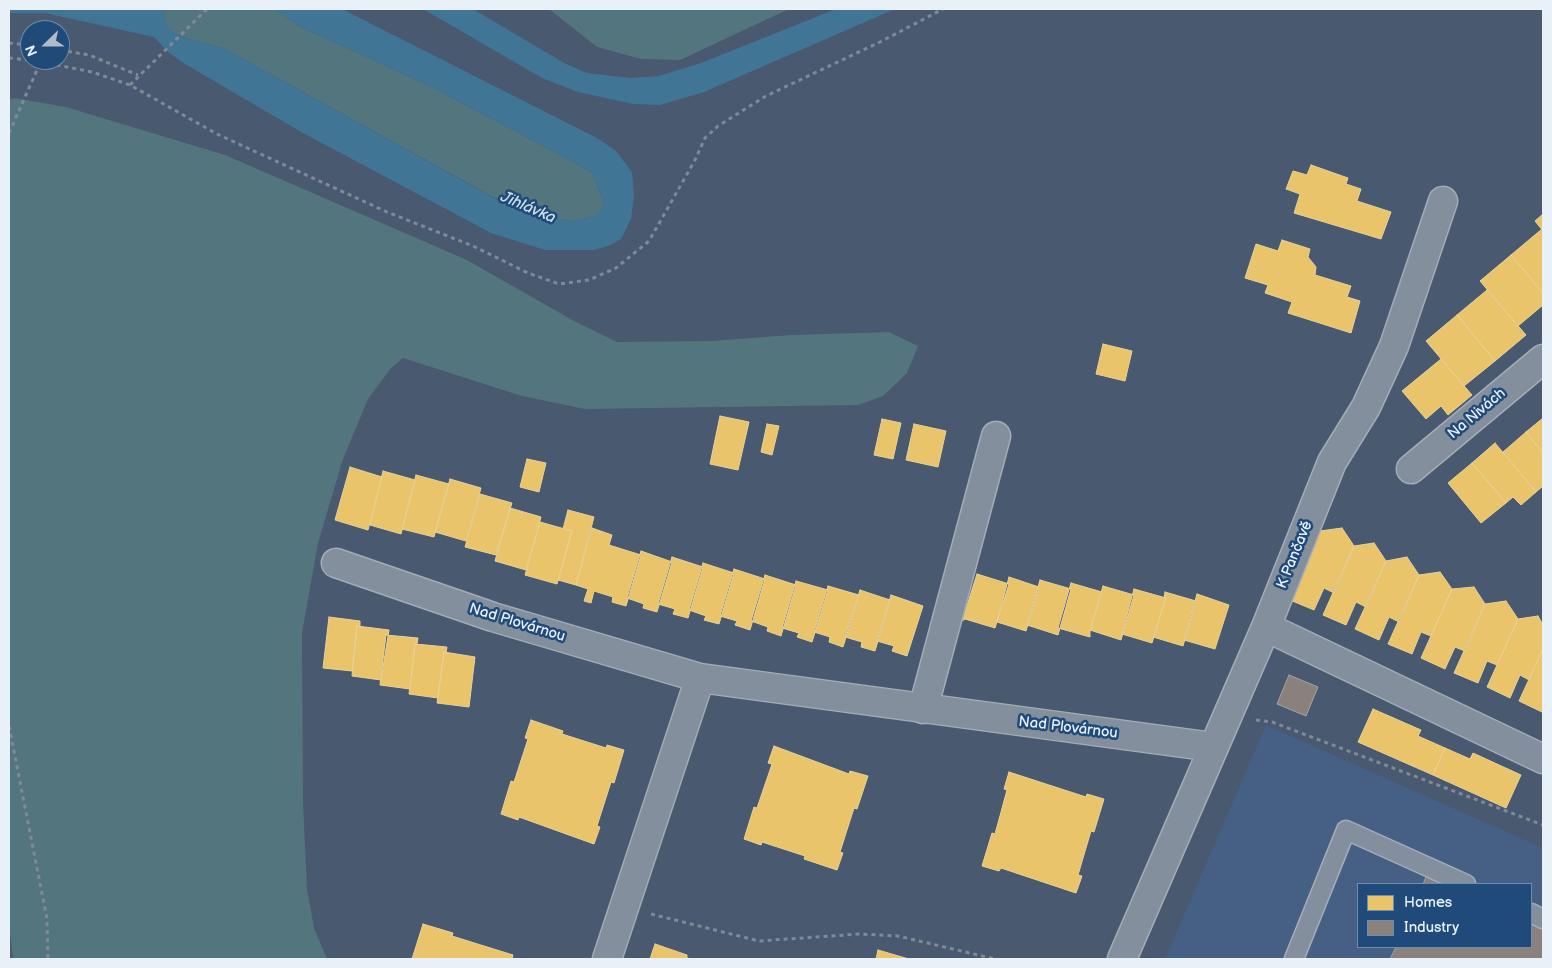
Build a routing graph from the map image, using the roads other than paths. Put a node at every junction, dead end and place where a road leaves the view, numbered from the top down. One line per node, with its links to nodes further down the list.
1 (1443, 201): 6 (street, K Pančavě)
2 (1543, 359): 4 (street, Na Nivách)
3 (996, 436): 8 (street)
4 (1411, 469)
5 (336, 563): 7 (street, Nad Plovárnou)
6 (1266, 627): 9 (street); 10 (street)
7 (700, 678): 8 (street, Nad Plovárnou); 12 (street)
8 (923, 709): 9 (street, Nad Plovárnou)
9 (1213, 747): 13 (street)
10 (1543, 759)
11 (1464, 883): 14 (lane)
12 (607, 959)
13 (1122, 959)
14 (1294, 959)

